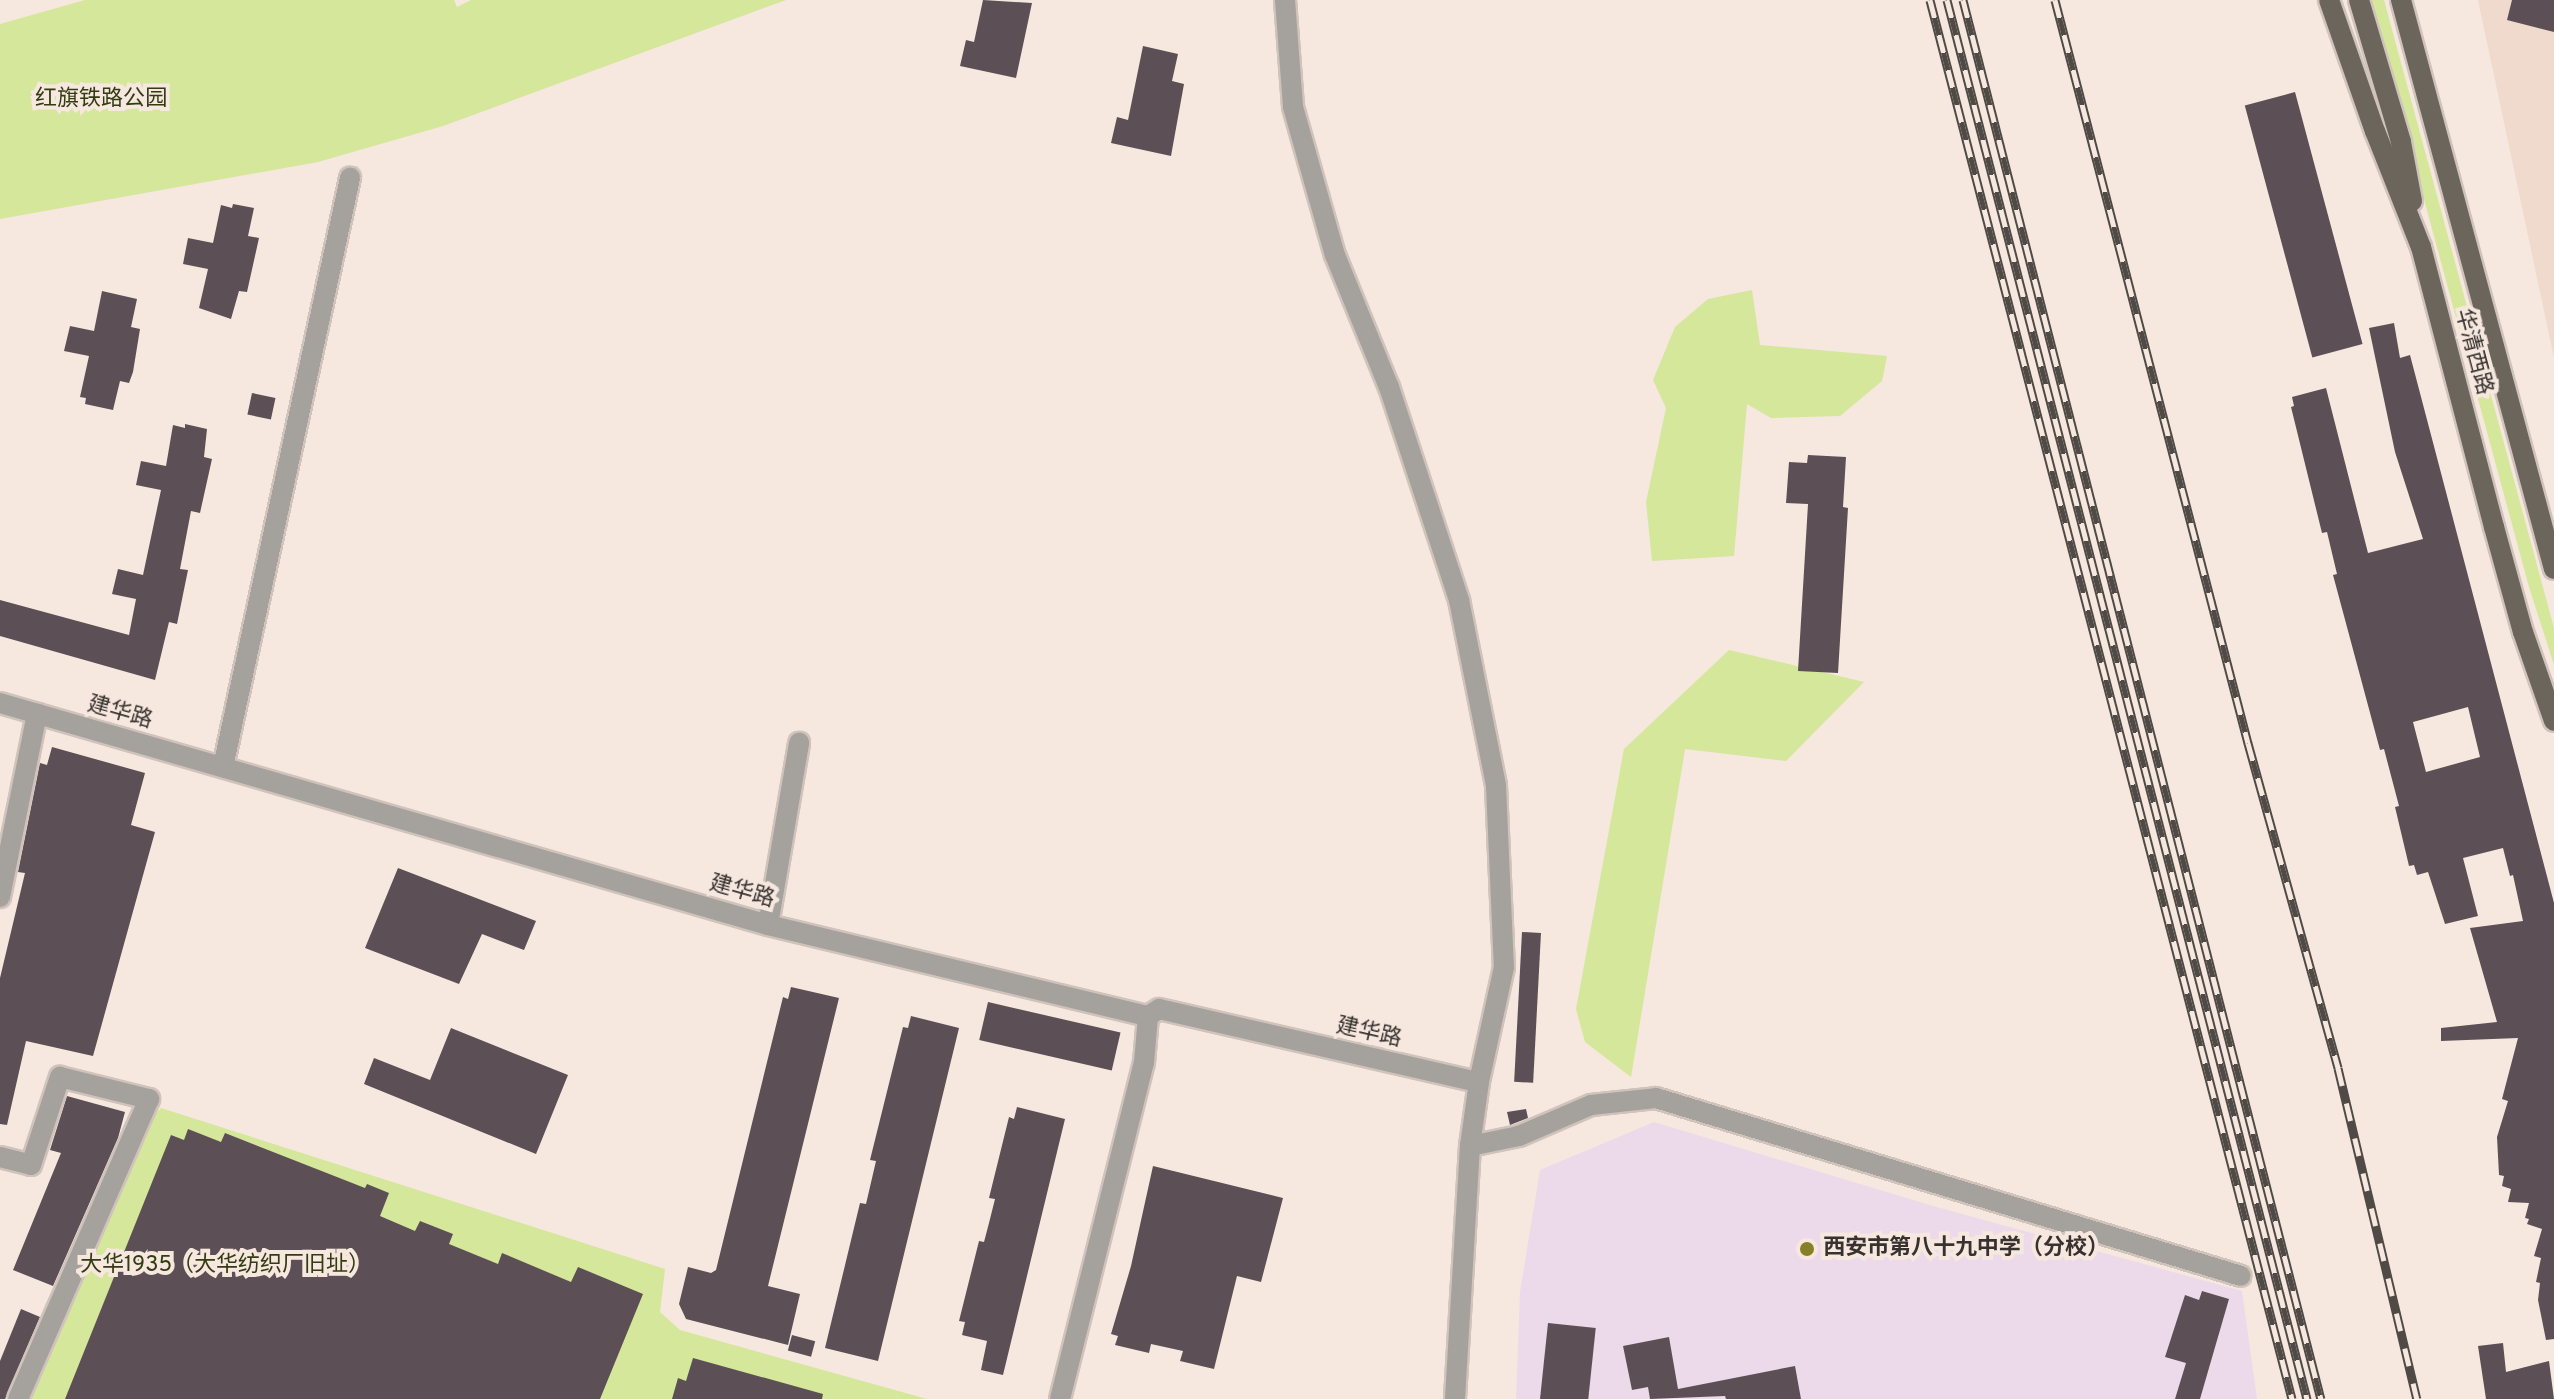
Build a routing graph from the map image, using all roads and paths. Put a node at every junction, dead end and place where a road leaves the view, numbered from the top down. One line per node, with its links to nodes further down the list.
1 (1285, 0): 16 (street)
2 (2329, 0): 6 (main road, 华清西路)
3 (2359, 0): 6 (main road)
4 (2401, 0): 7 (main road, 华清西路)
5 (350, 178): 12 (street)
6 (2421, 247): 10 (main road, 华清西路)
7 (2554, 569)
8 (0, 703): 9 (street, 建华路)
9 (37, 714): 12 (street, 建华路); 13 (street)
10 (2554, 721)
11 (799, 743): 14 (street)
12 (223, 767): 14 (street, 建华路)
13 (0, 897)
14 (768, 925): 15 (street, 建华路)
15 (1148, 1016): 16 (street, 建华路); 21 (street)
16 (1479, 1082): 17 (street)
17 (1470, 1146): 19 (street); 22 (street)
18 (0, 1157): 20 (street)
19 (2241, 1276)
20 (18, 1399)
21 (1060, 1399)
22 (1455, 1399)

